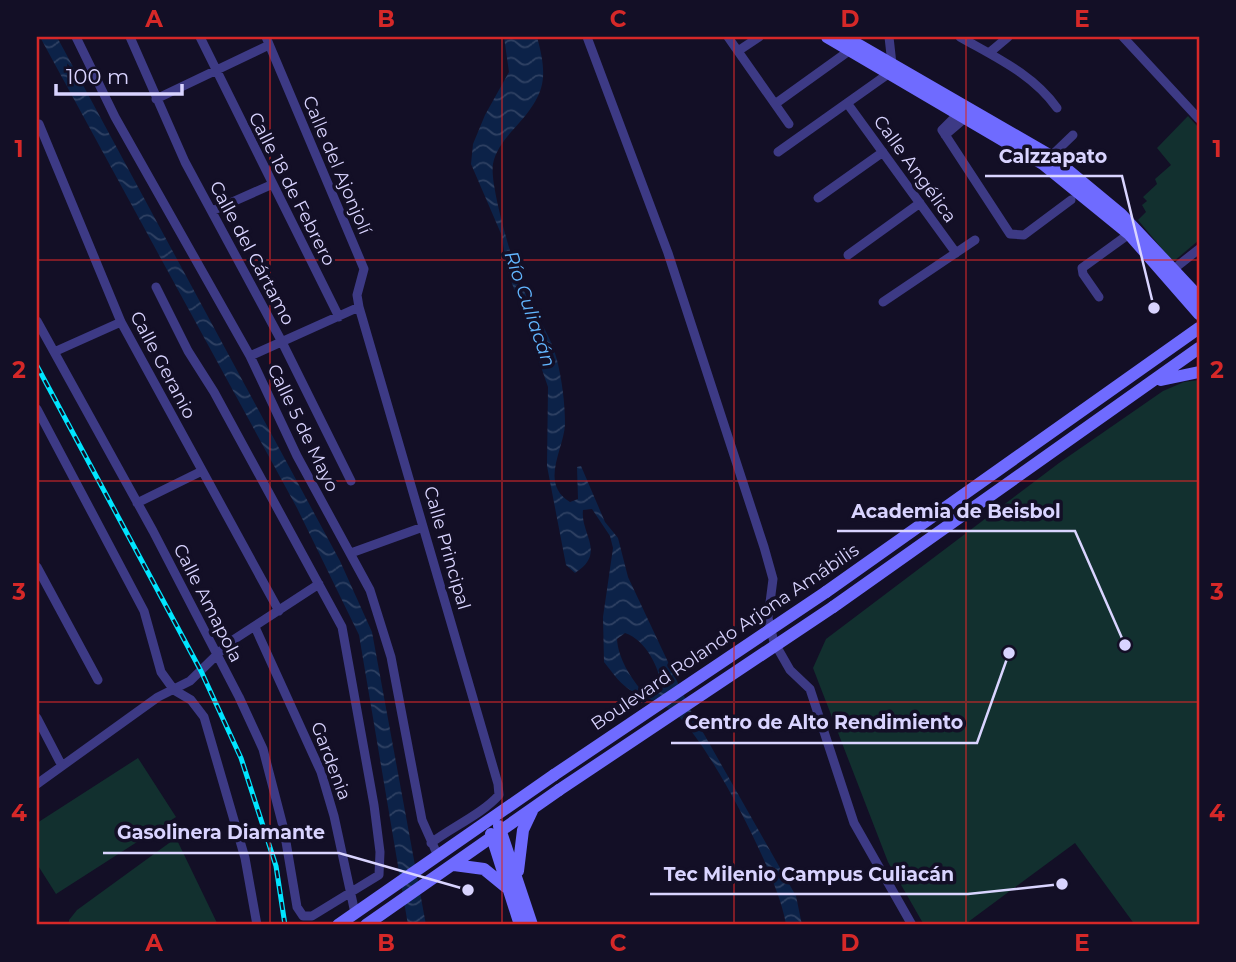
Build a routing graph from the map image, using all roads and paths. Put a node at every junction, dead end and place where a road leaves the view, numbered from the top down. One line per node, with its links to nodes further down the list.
1 (76, 37): 54 (street, Calle 5 de Mayo)
2 (130, 37): 18 (street, Calle del Cártamo)
3 (200, 37): 17 (street, Calle 18 de Febrero)
4 (587, 37): 88 (street)
5 (728, 37): 14 (street)
6 (759, 37): 14 (street)
7 (827, 37): 13 (main road)
8 (889, 37): 16 (street)
9 (960, 37): 15 (street)
10 (1008, 37): 15 (street)
11 (1123, 37): 23 (street)
12 (268, 41): 17 (street); 45 (street, Calle del Ajonjolí)
13 (850, 43): 16 (main road); 20 (street)
14 (738, 51): 20 (street)
15 (989, 53): 21 (street)
16 (890, 69): 19 (street); 22 (main road); 29 (main road)
17 (215, 72): 18 (street); 30 (street, Calle 18 de Febrero)
18 (156, 99): 34 (street, Calle del Cártamo)
19 (847, 103): 27 (street); 28 (street, Calle Angélica)
20 (775, 104): 25 (street)
21 (1057, 108)
22 (961, 116): 29 (main road); 32 (street)
23 (1199, 119)
24 (38, 124): 49 (street, Calle Geranio)
25 (789, 124)
26 (1073, 135): 29 (street)
27 (778, 152)
28 (883, 152): 31 (street); 33 (street, Calle Angélica)
29 (1047, 160): 35 (main road); 40 (main road)
30 (273, 184): 34 (street); 47 (street, Calle 18 de Febrero)
31 (818, 198)
32 (1071, 200)
33 (920, 203): 38 (street, Calle Angélica); 39 (street)
34 (212, 211): 51 (street, Calle del Cártamo)
35 (1129, 234): 42 (street); 46 (main road)
36 (975, 240): 38 (street)
37 (1199, 249): 40 (street)
38 (956, 253): 44 (street)
39 (848, 254)
40 (1175, 268): 43 (main road)
41 (156, 287): 64 (street)
42 (1099, 297)
43 (1199, 297)
44 (883, 302)
45 (359, 307): 47 (street); 61 (street, Calle Principal)
46 (1199, 314)
47 (339, 317): 51 (street)
48 (37, 321): 53 (street, Calle Amapola)
49 (121, 321): 53 (street); 58 (street, Calle Geranio)
50 (1199, 328): 74 (main road, Boulevard Rolando Arjona Amábilis, bridge)
51 (282, 342): 54 (street); 59 (street, Calle del Cártamo)
52 (1199, 348): 56 (main road, Boulevard Rolando Arjona Amábilis)
53 (54, 352): 60 (street, Calle Amapola)
54 (250, 356): 62 (street, Calle 5 de Mayo)
55 (1199, 372): 56 (main road)
56 (1147, 384): 73 (main road, Boulevard Rolando Arjona Amábilis, bridge)
57 (37, 409): 69 (street)
58 (202, 471): 60 (street); 65 (street, Calle Geranio)
59 (351, 481)
60 (138, 503): 67 (street, Calle Amapola)
61 (423, 527): 62 (street); 76 (street, Calle Principal)
62 (351, 553): 76 (street, Calle 5 de Mayo)
63 (37, 567): 68 (street)
64 (319, 584): 65 (street); 80 (street)
65 (279, 611): 66 (street)
66 (255, 627): 67 (street); 80 (street, Gardenia)
67 (216, 653): 69 (street); 80 (street, Calle Amapola)
68 (98, 680)
69 (174, 690): 71 (street); 83 (street)
70 (37, 718): 71 (street)
71 (62, 766): 72 (street)
72 (37, 784)
73 (535, 806): 75 (main road, Boulevard Rolando Arjona Amábilis); 79 (main road)
74 (491, 821): 75 (main road); 77 (main road, Boulevard Rolando Arjona Amábilis)
75 (497, 836): 78 (main road, Boulevard Rolando Arjona Amábilis); 79 (main road); 81 (main road)
76 (431, 843): 77 (street, Calle 5 de Mayo)
77 (439, 856): 82 (main road, Boulevard Rolando Arjona Amábilis)
78 (454, 865): 81 (main road); 85 (main road, Boulevard Rolando Arjona Amábilis)
79 (518, 878): 81 (main road)
80 (350, 892): 82 (street, Gardenia)
81 (515, 895): 86 (main road); 87 (main road)
82 (355, 914): 84 (main road, Boulevard Rolando Arjona Amábilis)
83 (257, 925)
84 (338, 925)
85 (366, 925)
86 (520, 925)
87 (532, 925)
88 (912, 925)

